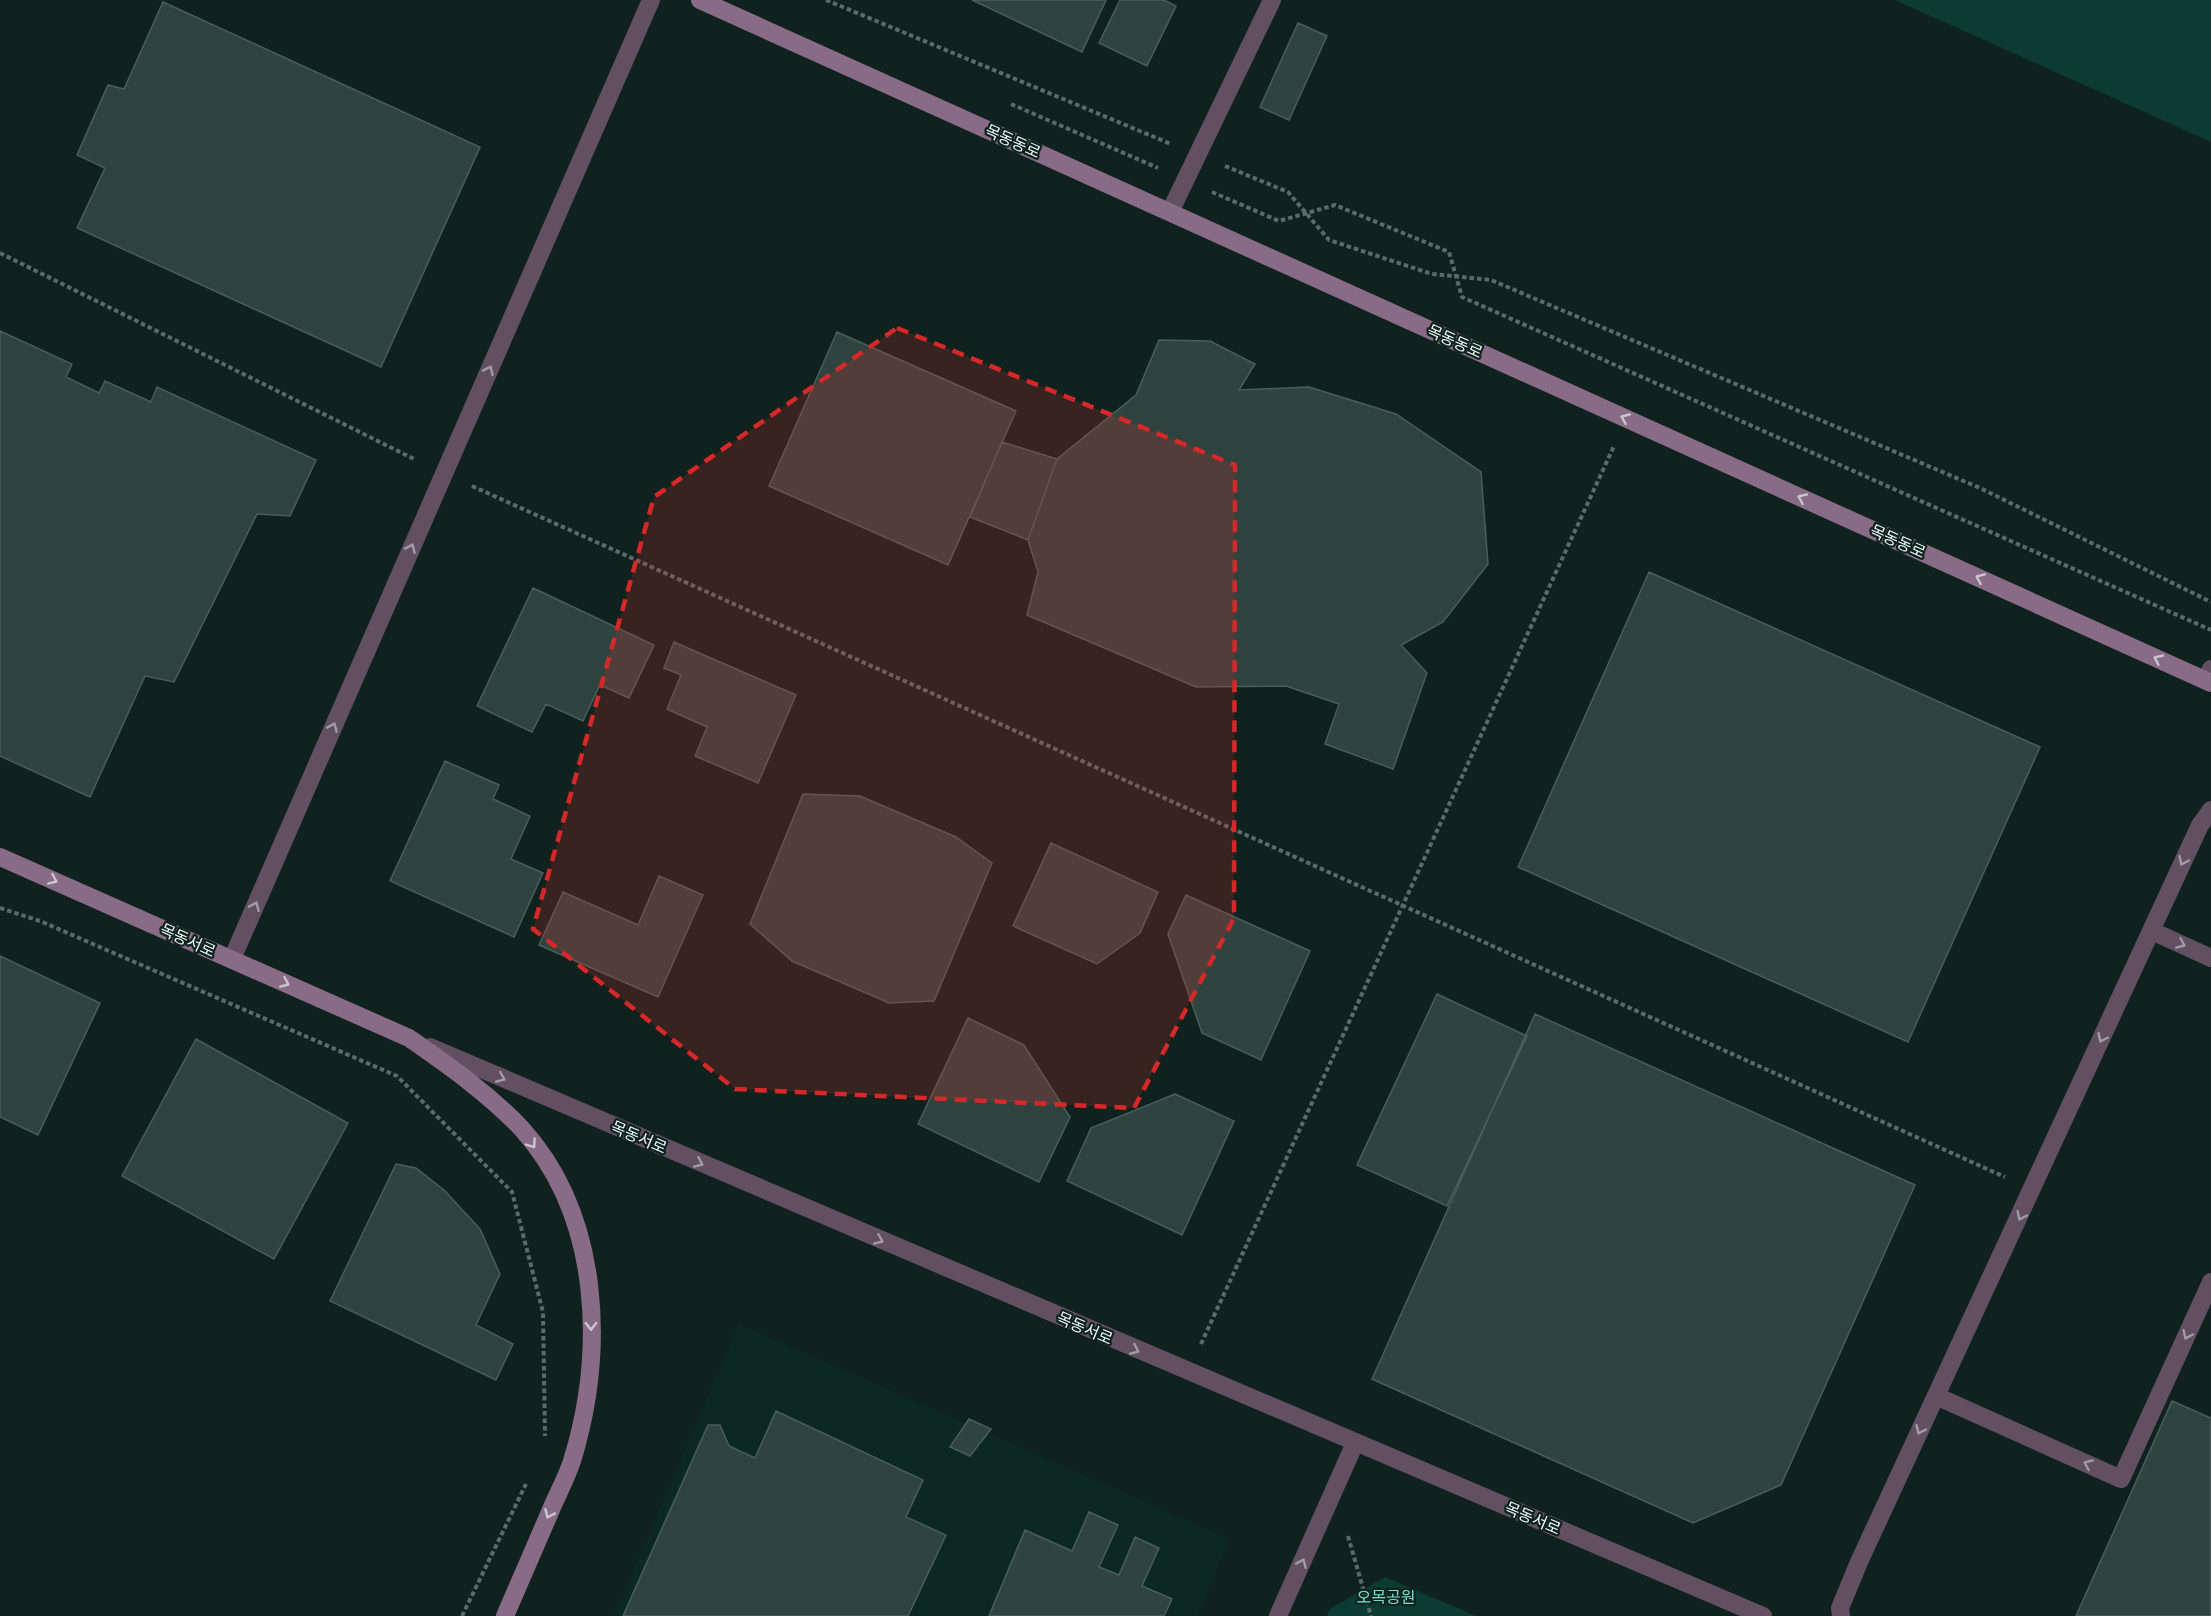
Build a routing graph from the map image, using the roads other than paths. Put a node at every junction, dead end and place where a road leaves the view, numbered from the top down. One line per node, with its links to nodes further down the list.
1 (651, 0): 10 (street, one-way to 1)
2 (700, 0): 4 (main road, 목동동로)
3 (1272, 0): 4 (street)
4 (1170, 212): 5 (main road, 목동동로, one-way to 4)
5 (2209, 677)
6 (2211, 810): 8 (street, one-way to 8)
7 (0, 857): 10 (main road, 목동서로, one-way to 10)
8 (2152, 931): 9 (street, one-way to 9); 13 (street, one-way to 13)
9 (2211, 958)
10 (232, 960): 11 (main road, 목동서로, one-way to 11)
11 (409, 1038): 14 (street, 목동서로, one-way to 14); 15 (main road, 목동서로, one-way to 15)
12 (2211, 1282): 13 (street, one-way to 13)
13 (1936, 1396): 18 (street, one-way to 18)
14 (1355, 1443): 16 (street, one-way to 14); 17 (street, 목동서로)
15 (505, 1616)
16 (1278, 1616)
17 (1763, 1616)
18 (1841, 1616)

